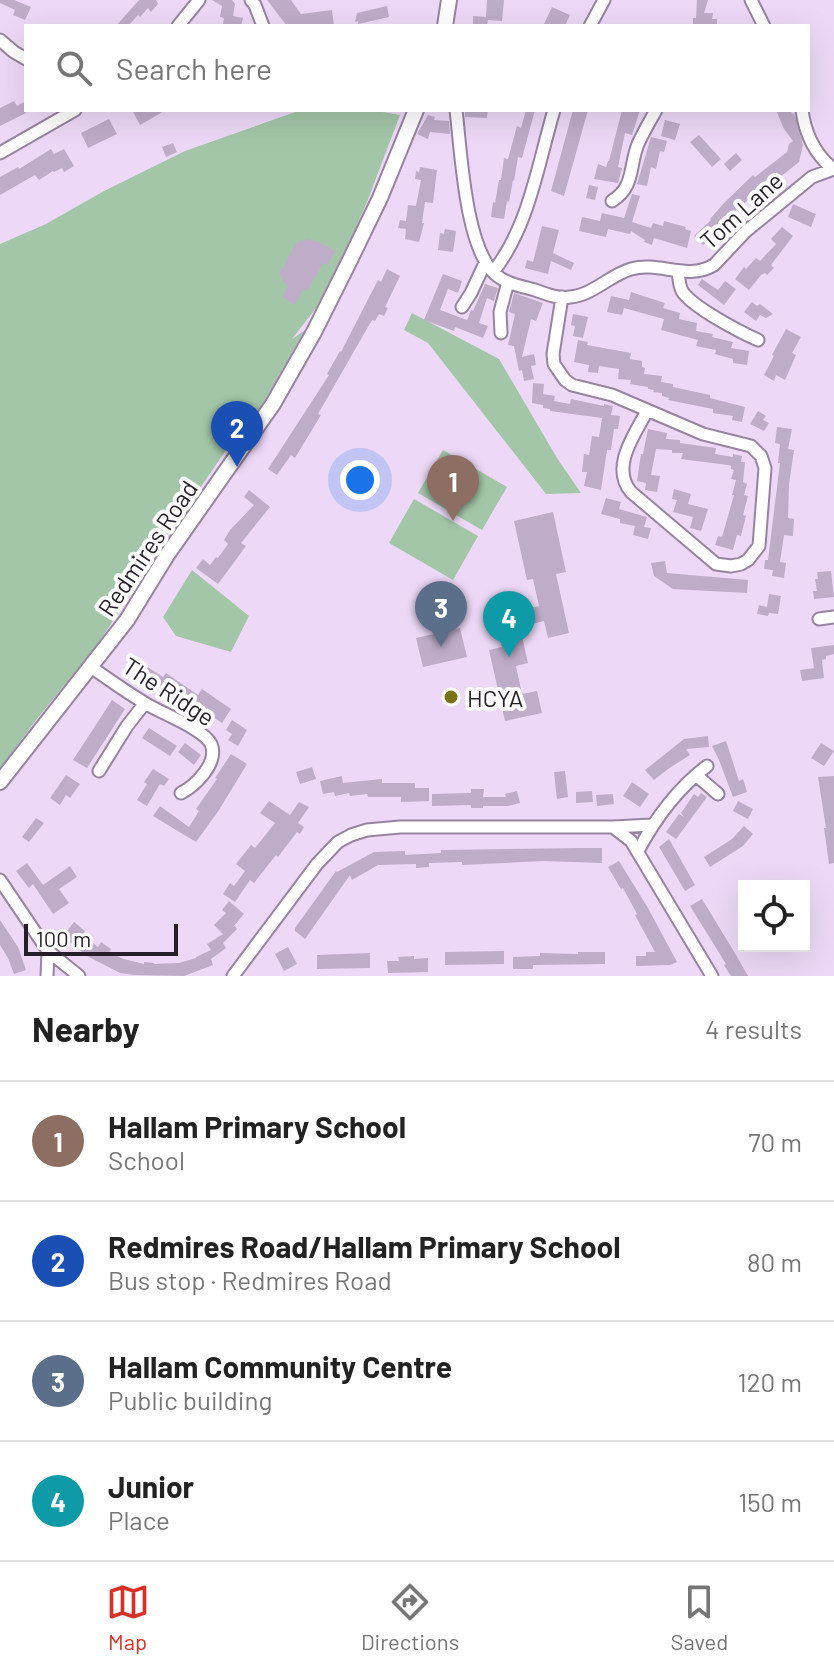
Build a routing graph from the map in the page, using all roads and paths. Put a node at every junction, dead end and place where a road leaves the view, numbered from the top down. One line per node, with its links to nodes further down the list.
1 (199, 0): 6 (street)
2 (251, 0): 7 (street)
3 (449, 0): 8 (street)
4 (604, 0): 9 (street)
5 (751, 0): 10 (street)
6 (180, 24)
7 (262, 24)
8 (446, 24)
9 (591, 24)
10 (763, 24)
11 (0, 40): 12 (street)
12 (24, 58)
13 (67, 112): 19 (street)
14 (415, 112): 32 (street, Redmires Road)
15 (456, 112): 22 (street)
16 (553, 112): 22 (street)
17 (655, 112): 21 (street)
18 (802, 112): 20 (street)
19 (0, 153)
20 (834, 169): 23 (street, Tom Lane)
21 (612, 201)
22 (489, 268): 24 (street); 26 (street)
23 (678, 272): 25 (street, Tom Lane); 28 (street)
24 (508, 282): 25 (street); 27 (street)
25 (562, 297): 29 (street)
26 (462, 307)
27 (501, 333)
28 (758, 340)
29 (647, 411): 29 (street)
30 (834, 617): 31 (street)
31 (819, 619)
32 (91, 667): 33 (street, The Ridge); 37 (street, Redmires Road)
33 (145, 703): 35 (street); 38 (street, The Ridge)
34 (707, 766): 36 (street)
35 (99, 771)
36 (696, 775): 39 (street); 40 (street)
37 (0, 782)
38 (181, 793)
39 (718, 794)
40 (652, 825): 41 (street); 42 (street)
41 (613, 827): 42 (street); 47 (street)
42 (638, 851): 48 (street)
43 (0, 880): 44 (street)
44 (48, 951): 45 (street); 46 (street)
45 (47, 976)
46 (79, 976)
47 (233, 976)
48 (712, 976)

